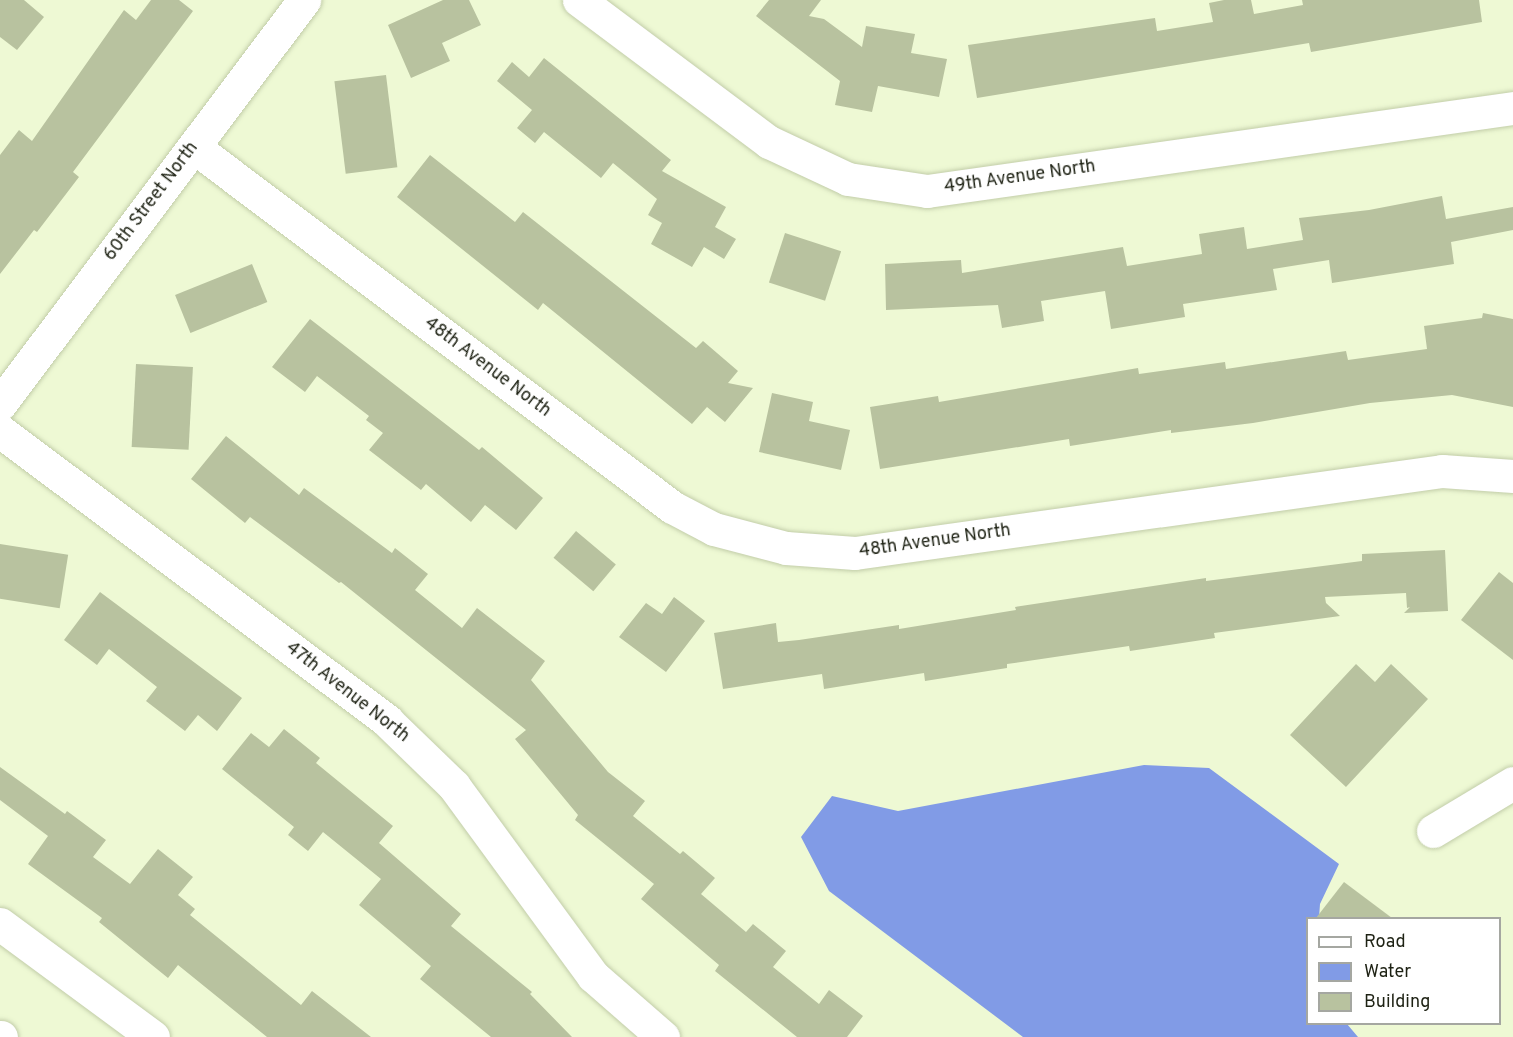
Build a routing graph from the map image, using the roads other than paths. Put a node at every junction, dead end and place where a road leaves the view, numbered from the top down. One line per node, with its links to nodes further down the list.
1 (304, 0): 4 (street, 60th Street North)
2 (579, 0): 3 (street, 49th Avenue North)
3 (1513, 108)
4 (194, 147): 5 (street, 60th Street North); 7 (street, 48th Avenue North)
5 (0, 404)
6 (0, 431): 12 (street, 47th Avenue North)
7 (1513, 476)
8 (1513, 783): 9 (street)
9 (1433, 831)
10 (0, 924): 11 (street)
11 (153, 1037)
12 (663, 1037)

